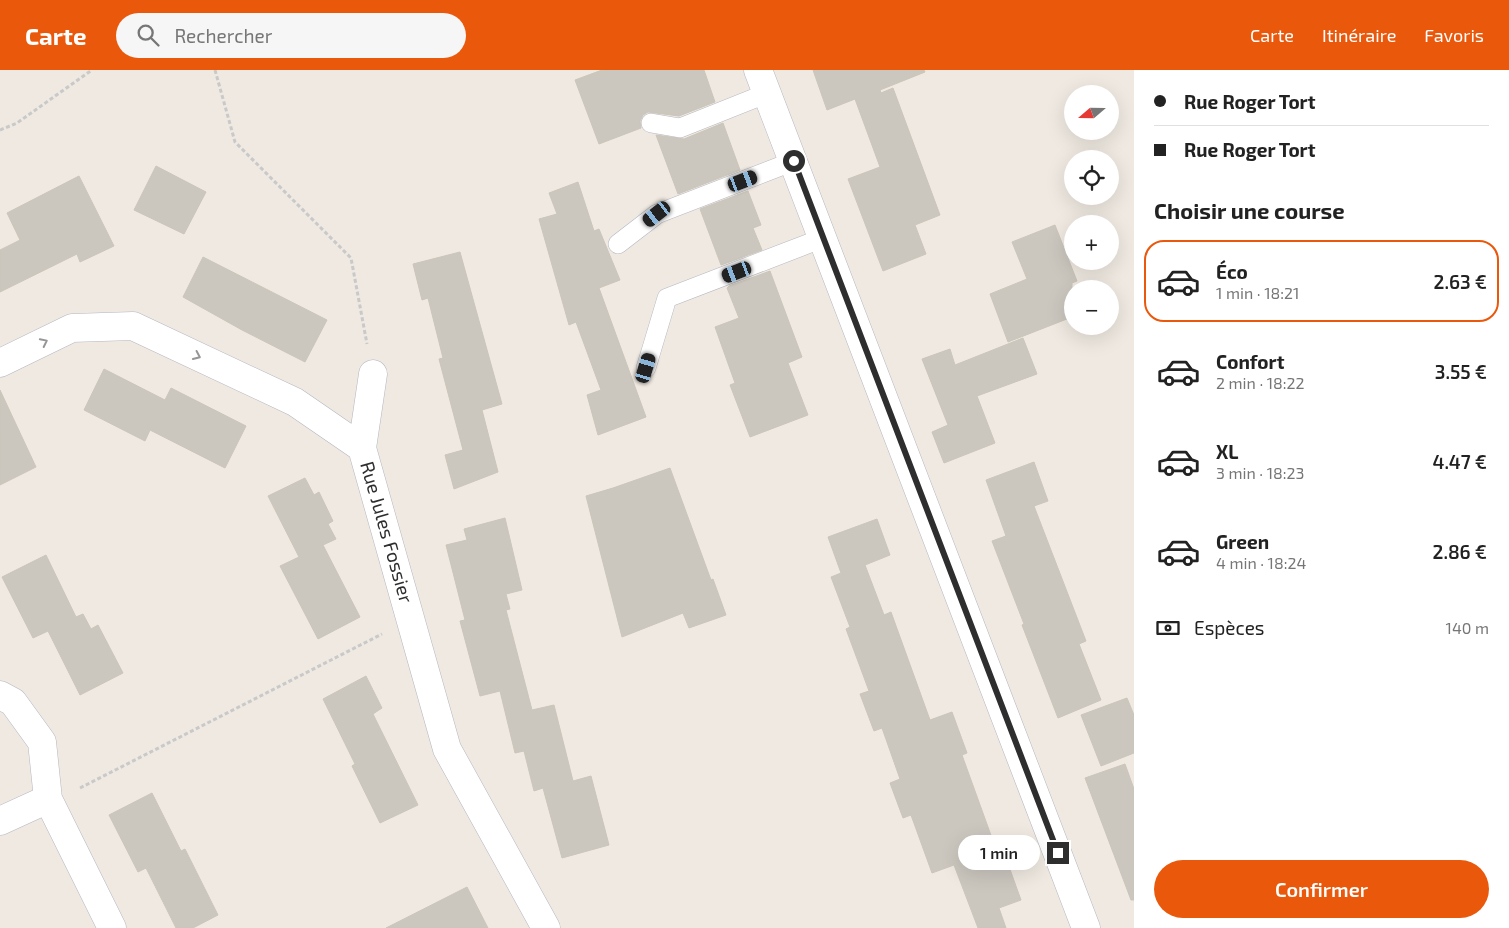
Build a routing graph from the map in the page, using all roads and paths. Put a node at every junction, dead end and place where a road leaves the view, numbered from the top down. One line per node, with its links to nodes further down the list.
1 (92, 70): 5 (path)
2 (215, 70): 11 (path)
3 (763, 81): 4 (lane); 6 (street)
4 (652, 123)
5 (0, 130)
6 (794, 161): 7 (street); 8 (lane)
7 (823, 238): 10 (lane); 19 (street)
8 (618, 244)
9 (0, 363): 12 (street, Rue Jules Fossier, one-way to 12)
10 (646, 368)
11 (373, 374): 12 (street)
12 (362, 448): 13 (street, Rue Jules Fossier)
13 (412, 619): 15 (path); 18 (street, Rue Jules Fossier)
14 (0, 695): 15 (street)
15 (48, 799): 16 (street); 17 (street)
16 (0, 821)
17 (112, 928)
18 (546, 928)
19 (1086, 928)

